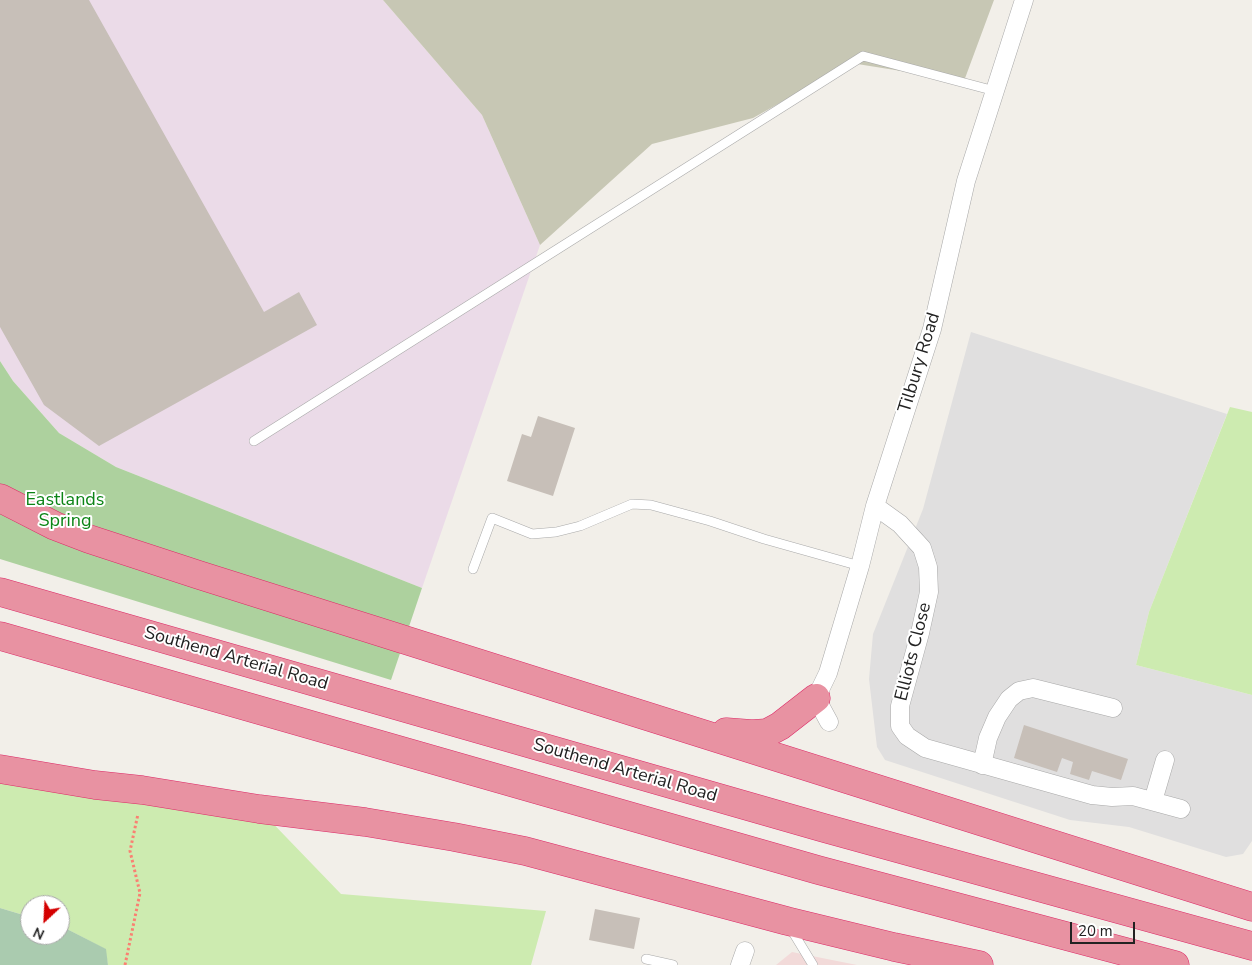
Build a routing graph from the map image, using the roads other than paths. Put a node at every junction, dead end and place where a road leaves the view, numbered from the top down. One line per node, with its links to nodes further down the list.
1 (1024, 0): 2 (street, Tilbury Road)
2 (995, 91): 3 (lane); 5 (street, Tilbury Road)
3 (254, 441)
4 (0, 498): 12 (highway)
5 (875, 506): 6 (street, Tilbury Road); 14 (street, Elliots Close)
6 (860, 566): 7 (lane); 11 (street, Tilbury Road)
7 (473, 569)
8 (0, 592): 20 (highway, Southend Arterial Road)
9 (0, 636): 25 (highway)
10 (1113, 708): 14 (street)
11 (822, 710): 12 (highway)
12 (667, 724): 18 (highway)
13 (1165, 760): 16 (street)
14 (982, 765): 16 (street, Elliots Close)
15 (0, 770): 19 (highway)
16 (1153, 801): 17 (street, Elliots Close)
17 (1181, 809)
18 (1252, 907)
19 (787, 921): 23 (lane); 24 (highway)
20 (1252, 946)
21 (646, 959): 22 (lane)
22 (673, 965)
23 (813, 965)
24 (979, 965)
25 (1175, 965)

